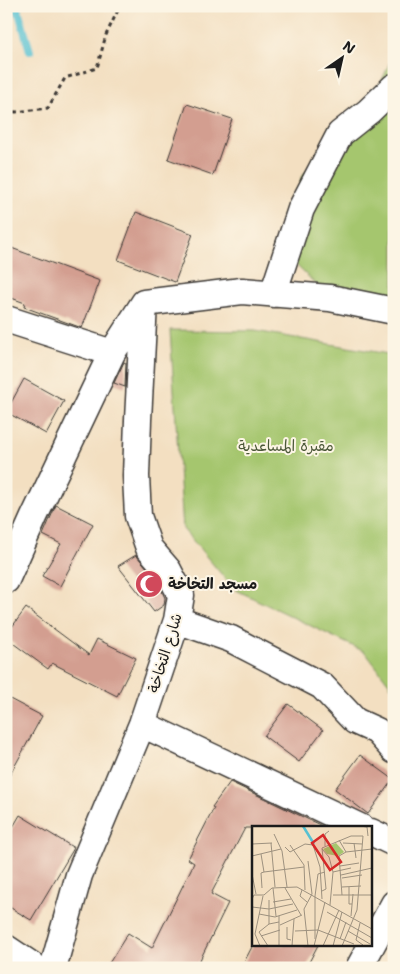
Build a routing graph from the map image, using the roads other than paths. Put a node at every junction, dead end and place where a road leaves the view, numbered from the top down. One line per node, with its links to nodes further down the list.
1 (394, 88): 2 (street)
2 (273, 294): 3 (street); 4 (street)
3 (144, 303): 6 (street); 8 (street, شارع التخاخة)
4 (394, 311)
5 (6, 319): 6 (street)
6 (112, 352): 7 (street)
7 (6, 580)
8 (177, 620): 9 (street, شارع التخاخة); 10 (street)
9 (142, 724): 11 (street); 19 (street, شارع التخاخة)
10 (394, 750)
11 (358, 826)
12 (372, 832): 13 (street)
13 (394, 843)
14 (394, 904): 15 (street)
15 (372, 945)
16 (372, 946): 20 (street)
17 (6, 948): 18 (street)
18 (36, 968)
19 (53, 968)
20 (360, 968)

